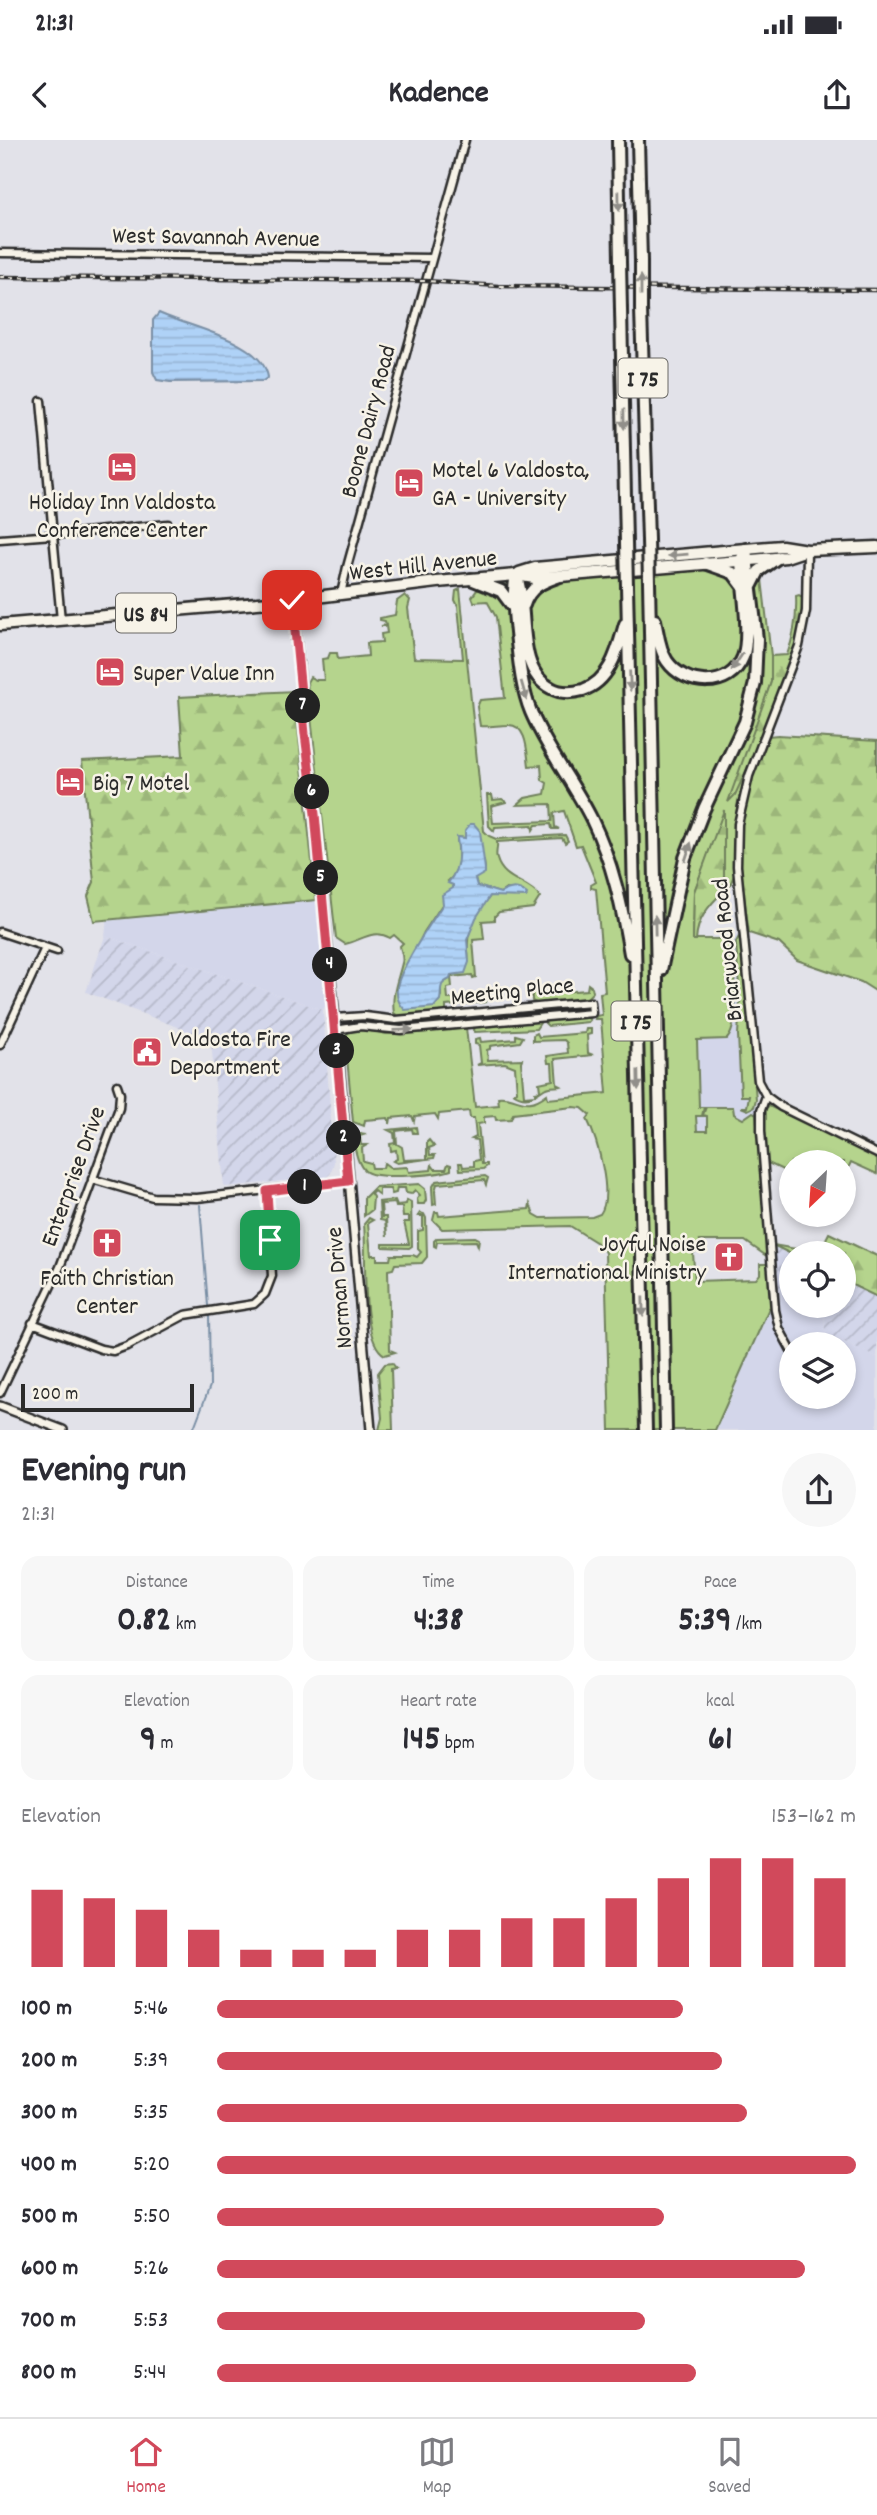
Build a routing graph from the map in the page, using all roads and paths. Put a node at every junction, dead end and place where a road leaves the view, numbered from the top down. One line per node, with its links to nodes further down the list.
1 (465, 140): 5 (street, Boone Dairy Road)
2 (618, 140): 23 (highway, I 75, one-way to 23, bridge)
3 (638, 140): 18 (highway, I 75, one-way to 3, bridge)
4 (0, 253): 5 (street, West Savannah Avenue)
5 (432, 258): 20 (street, Boone Dairy Road)
6 (41, 401): 8 (street)
7 (168, 524): 8 (street)
8 (53, 535): 9 (street); 24 (street)
9 (0, 539)
10 (877, 547): 11 (highway, West Hill Avenue / US 84)
11 (807, 550): 12 (highway, West Hill Avenue / US 84); 13 (highway, West Hill Avenue / US 84); 35 (street, Briarwood Road)
12 (745, 556): 13 (highway, West Hill Avenue / US 84); 14 (highway, West Hill Avenue / US 84); 15 (highway, West Hill Avenue / US 84, one-way to 15); 19 (highway)
13 (779, 557): 19 (highway)
14 (705, 563): 16 (highway, West Hill Avenue / US 84); 19 (highway)
15 (516, 575): 16 (highway, West Hill Avenue / US 84); 17 (highway, West Hill Avenue / US 84); 22 (highway)
16 (560, 576): 22 (highway)
17 (471, 579): 20 (highway, West Hill Avenue / US 84); 22 (highway)
18 (649, 582): 19 (highway, one-way to 18); 29 (highway, I 75, one-way to 18)
19 (747, 586): 29 (highway, one-way to 19)
20 (341, 594): 21 (highway, West Hill Avenue / US 84)
21 (292, 600): 24 (highway, West Hill Avenue / US 84); 31 (street, Norman Drive)
22 (518, 607): 23 (highway); 30 (highway, one-way to 30)
23 (628, 612): 30 (highway, I 75, one-way to 30)
24 (61, 620): 25 (highway, West Hill Avenue / US 84)
25 (0, 625)
26 (0, 932): 27 (street)
27 (45, 948): 28 (street); 33 (street)
28 (57, 951)
29 (657, 994): 47 (highway, I 75)
30 (636, 1005): 46 (highway, I 75, one-way to 46)
31 (335, 1018): 32 (street, Norman Drive); 32 (street, Meeting Place, one-way to 31)
32 (335, 1030): 38 (street, Norman Drive)
33 (0, 1045)
34 (117, 1085): 37 (street, Enterprise Drive)
35 (766, 1096): 36 (street); 41 (street, Briarwood Road)
36 (877, 1154)
37 (92, 1179): 39 (street); 40 (street, Enterprise Drive)
38 (348, 1181): 39 (street); 45 (street, Norman Drive)
39 (267, 1191): 40 (street)
40 (32, 1324): 42 (street, Enterprise Drive)
41 (781, 1332)
42 (0, 1393)
43 (0, 1406): 44 (street)
44 (63, 1430)
45 (371, 1430)
46 (646, 1430)
47 (666, 1430)

